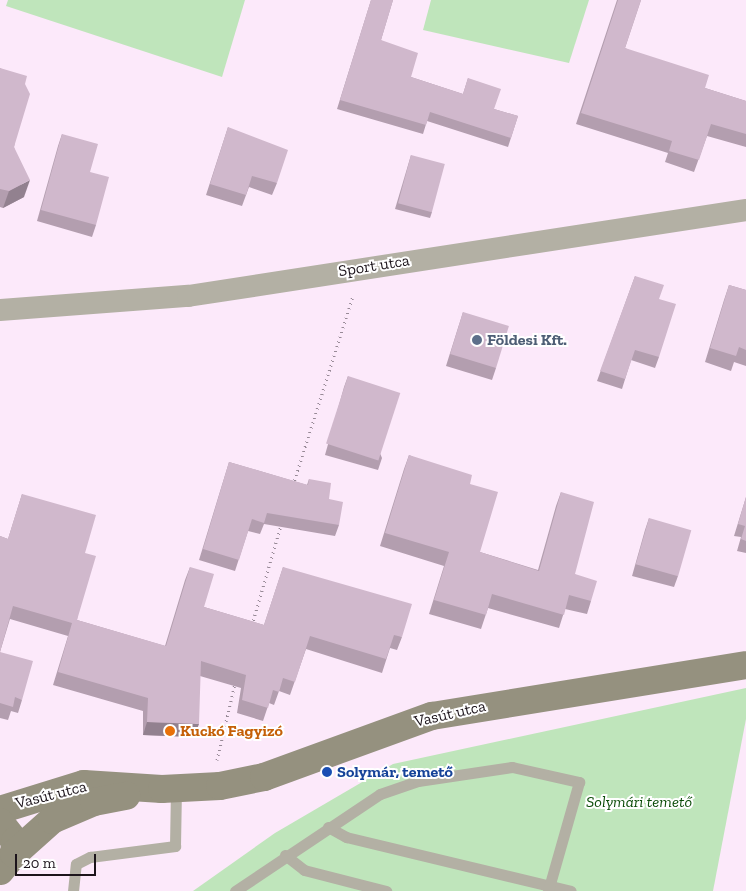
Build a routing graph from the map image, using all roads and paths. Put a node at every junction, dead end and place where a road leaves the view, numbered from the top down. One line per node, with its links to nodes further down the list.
1 (746, 210): 2 (street, Sport utca)
2 (356, 269): 3 (street, Sport utca); 4 (path)
3 (0, 310)
4 (289, 496)
5 (284, 515): 6 (path)
6 (249, 635)
7 (746, 664): 10 (street, Vasút utca)
8 (238, 672): 9 (path)
9 (217, 760)
10 (169, 789): 11 (street, Vasút utca); 15 (street, Vasút utca); 17 (lane)
11 (0, 810)
12 (0, 822): 15 (street)
13 (328, 827): 14 (lane); 16 (lane); 16 (lane)
14 (285, 855): 18 (lane); 19 (lane)
15 (8, 870)
16 (549, 888): 20 (lane)
17 (73, 891)
18 (238, 891)
19 (386, 891)
20 (571, 891)

